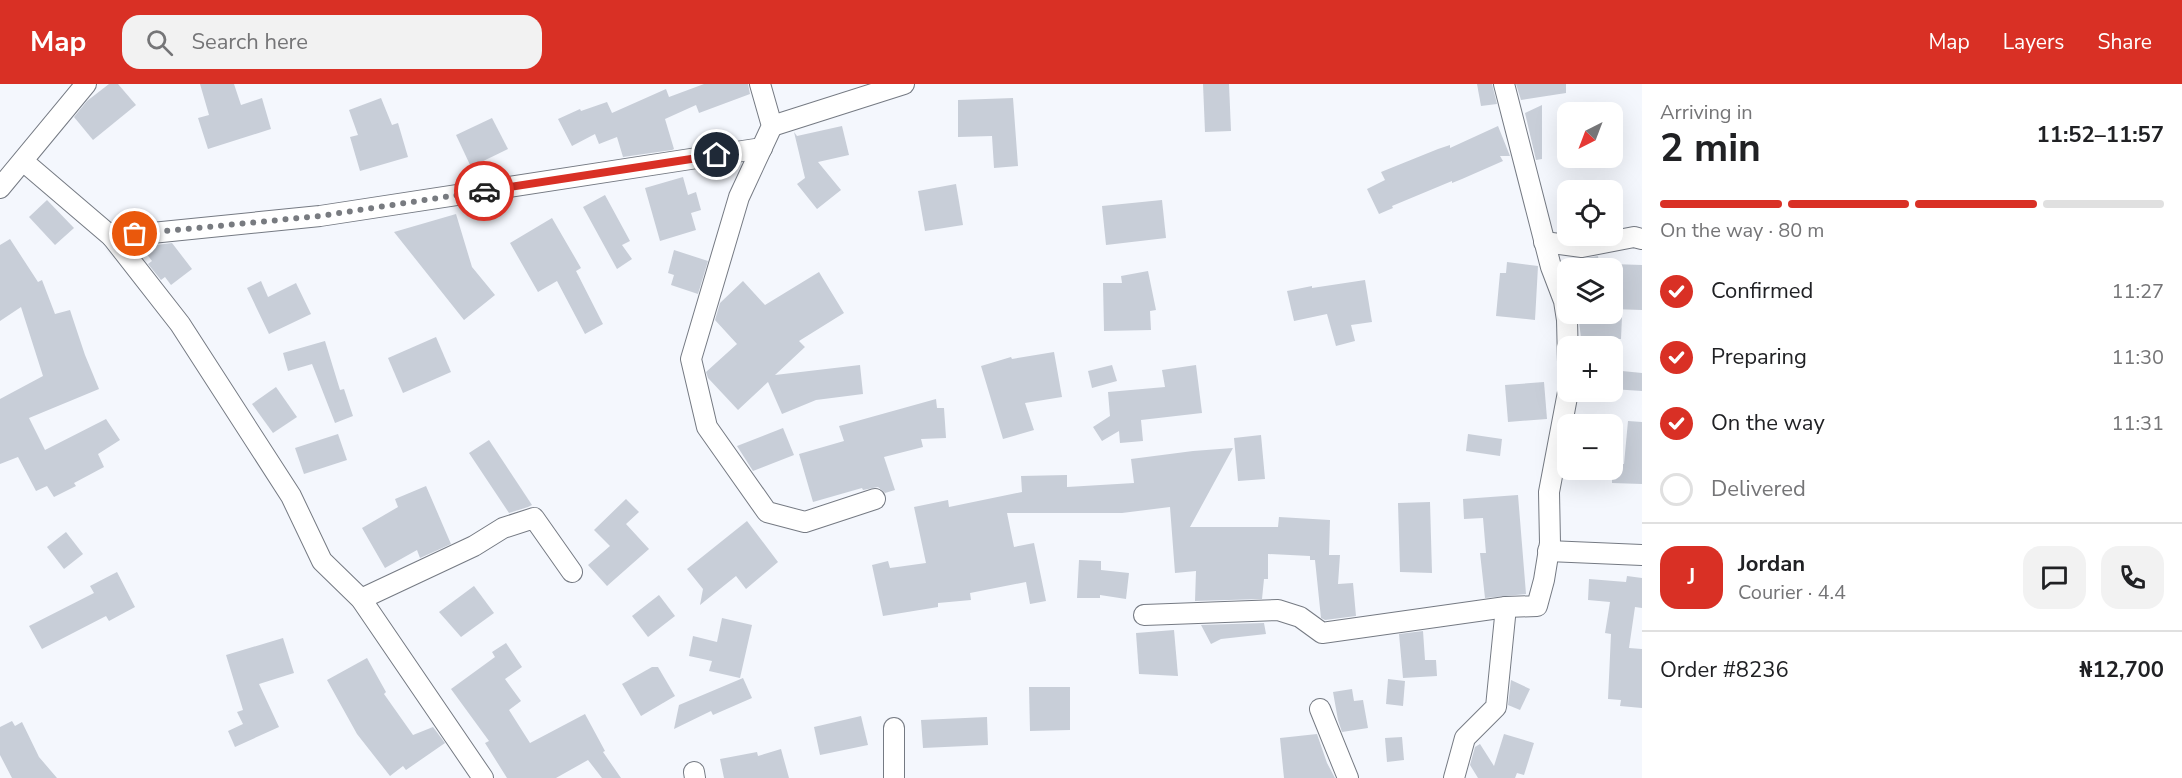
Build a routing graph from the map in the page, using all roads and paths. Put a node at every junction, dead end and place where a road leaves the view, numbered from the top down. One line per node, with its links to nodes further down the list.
1 (86, 84): 7 (street)
2 (760, 84): 5 (street)
3 (904, 84): 5 (street)
4 (1504, 84): 11 (street)
5 (772, 126): 6 (street)
6 (762, 148): 9 (street); 14 (street)
7 (23, 161): 8 (street); 9 (street)
8 (0, 188)
9 (112, 237): 18 (street)
10 (1642, 239): 11 (street)
11 (1544, 242): 12 (street)
12 (1567, 336)
13 (1566, 402): 15 (street)
14 (875, 499)
15 (1548, 551): 16 (street); 19 (street)
16 (1642, 555)
17 (572, 572): 18 (street)
18 (361, 599): 23 (street)
19 (1506, 608): 20 (street); 26 (street)
20 (1144, 615)
21 (1320, 710): 25 (street)
22 (894, 728): 24 (street)
23 (483, 778)
24 (894, 778)
25 (1348, 778)
26 (1454, 778)

